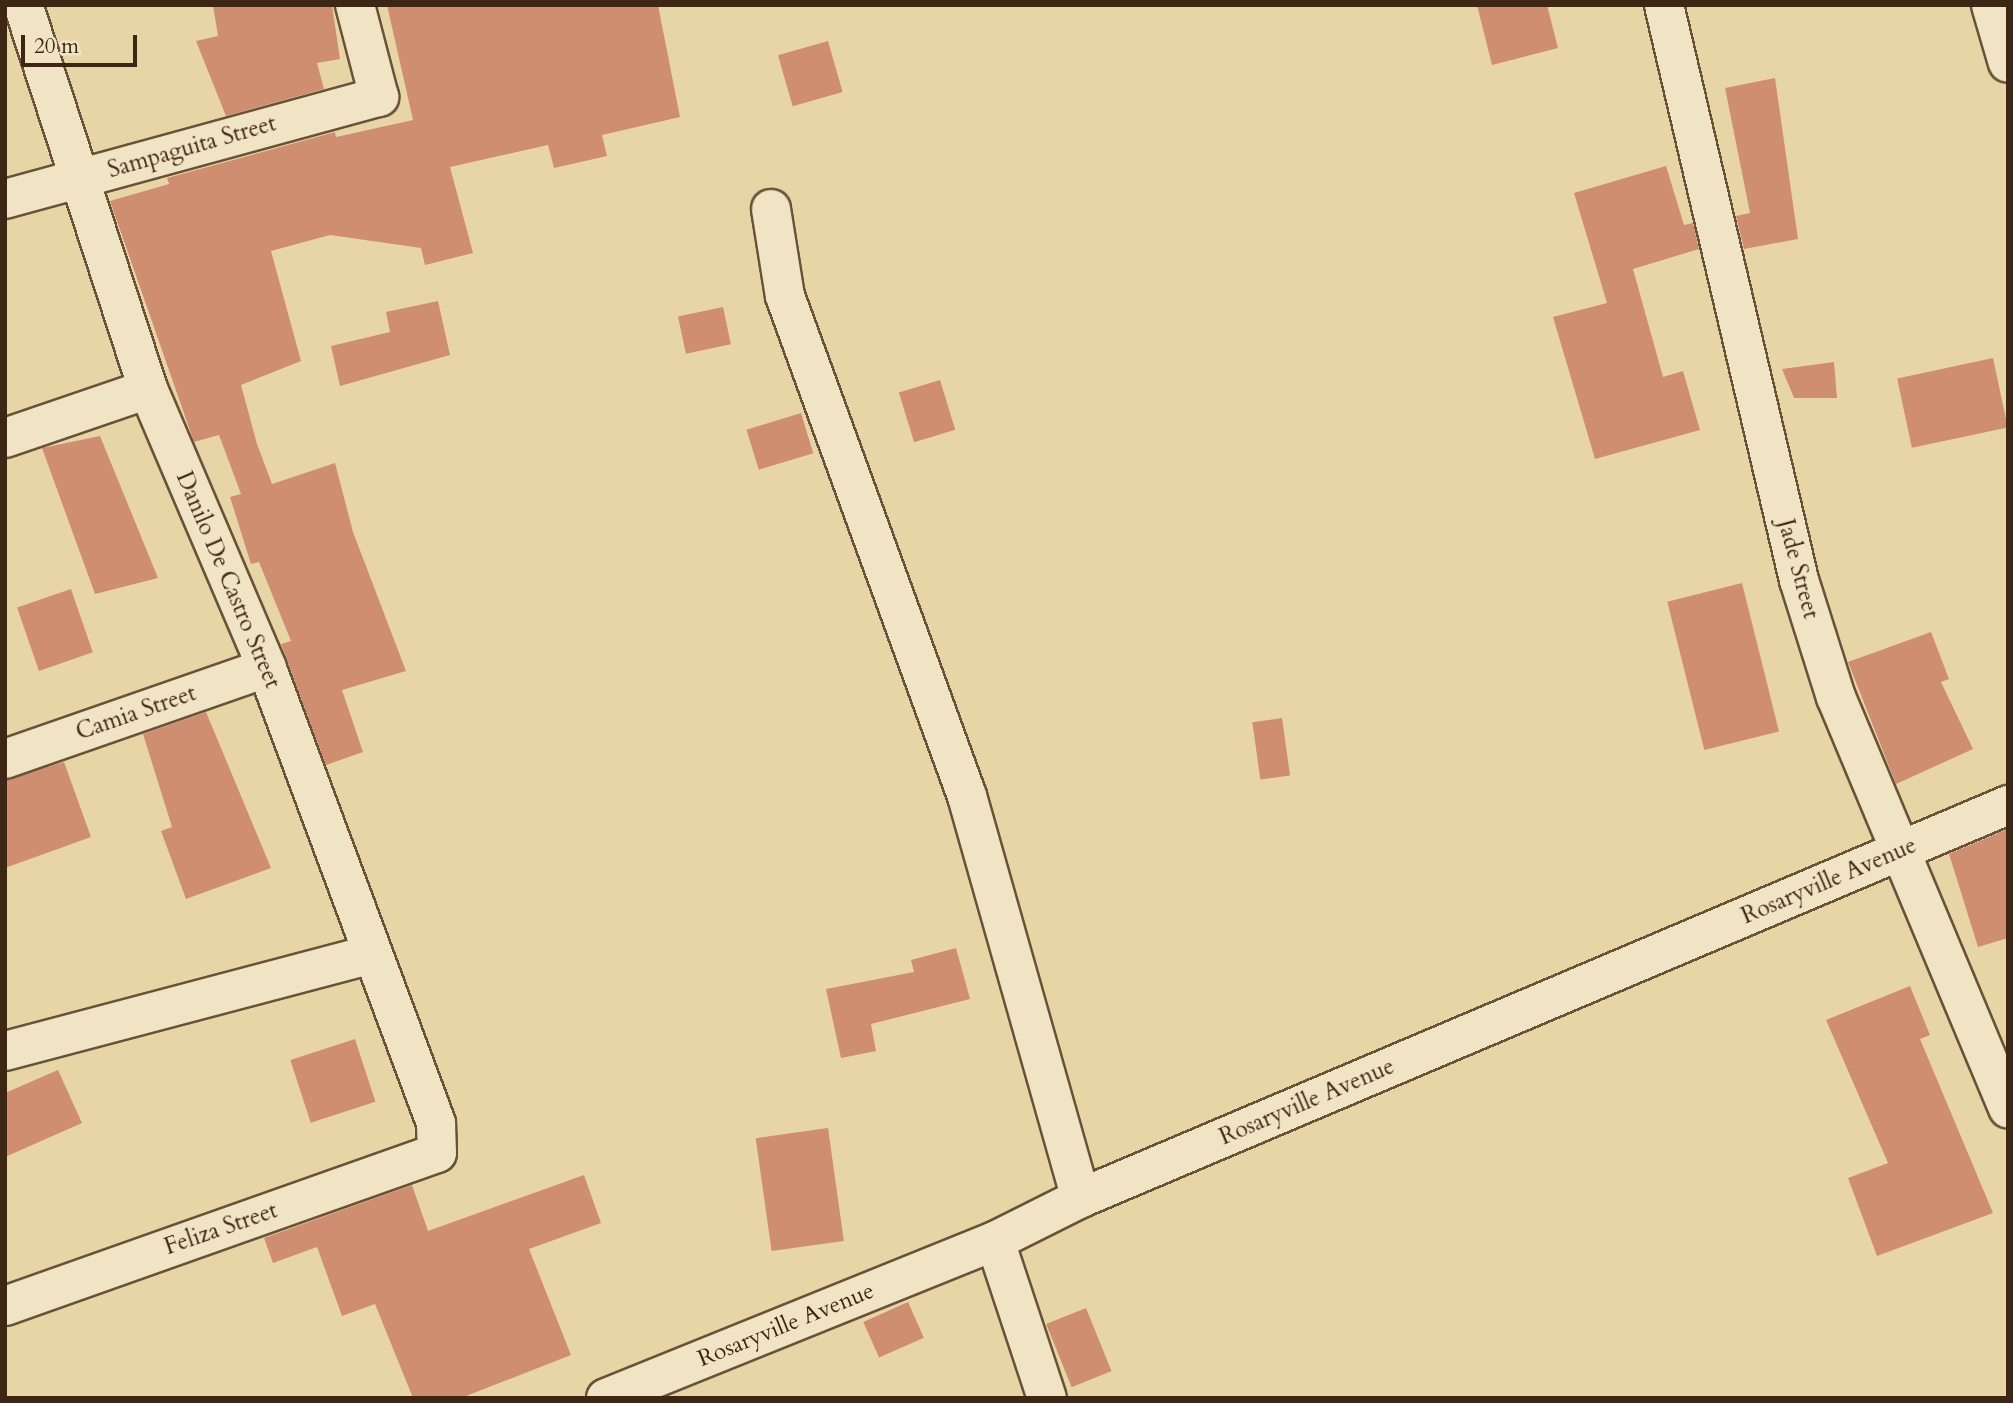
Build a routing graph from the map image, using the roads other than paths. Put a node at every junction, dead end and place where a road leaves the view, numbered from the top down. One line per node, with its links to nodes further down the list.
1 (23, 5): 6 (street, Danilo De Castro Street)
2 (355, 5): 6 (street, Sampaguita Street)
3 (1664, 5): 14 (street, Jade Street)
4 (1991, 5): 5 (street)
5 (2008, 64)
6 (84, 179): 7 (street, Sampaguita Street); 9 (street, Danilo De Castro Street)
7 (5, 199)
8 (771, 209): 19 (street)
9 (148, 389): 10 (street); 11 (street, Danilo De Castro Street)
10 (5, 438)
11 (267, 668): 12 (street, Camia Street); 15 (street, Danilo De Castro Street)
12 (5, 759)
13 (2008, 805): 14 (street, Rosaryville Avenue)
14 (1899, 852): 17 (street, Jade Street); 19 (street, Rosaryville Avenue)
15 (371, 954): 16 (street); 18 (street, Danilo De Castro Street)
16 (5, 1051)
17 (2008, 1109)
18 (437, 1153): 21 (street, Feliza Street)
19 (1081, 1198): 20 (street, Rosaryville Avenue)
20 (995, 1241): 22 (street, Rosaryville Avenue); 23 (street)
21 (5, 1307)
22 (606, 1398)
23 (1047, 1398)

